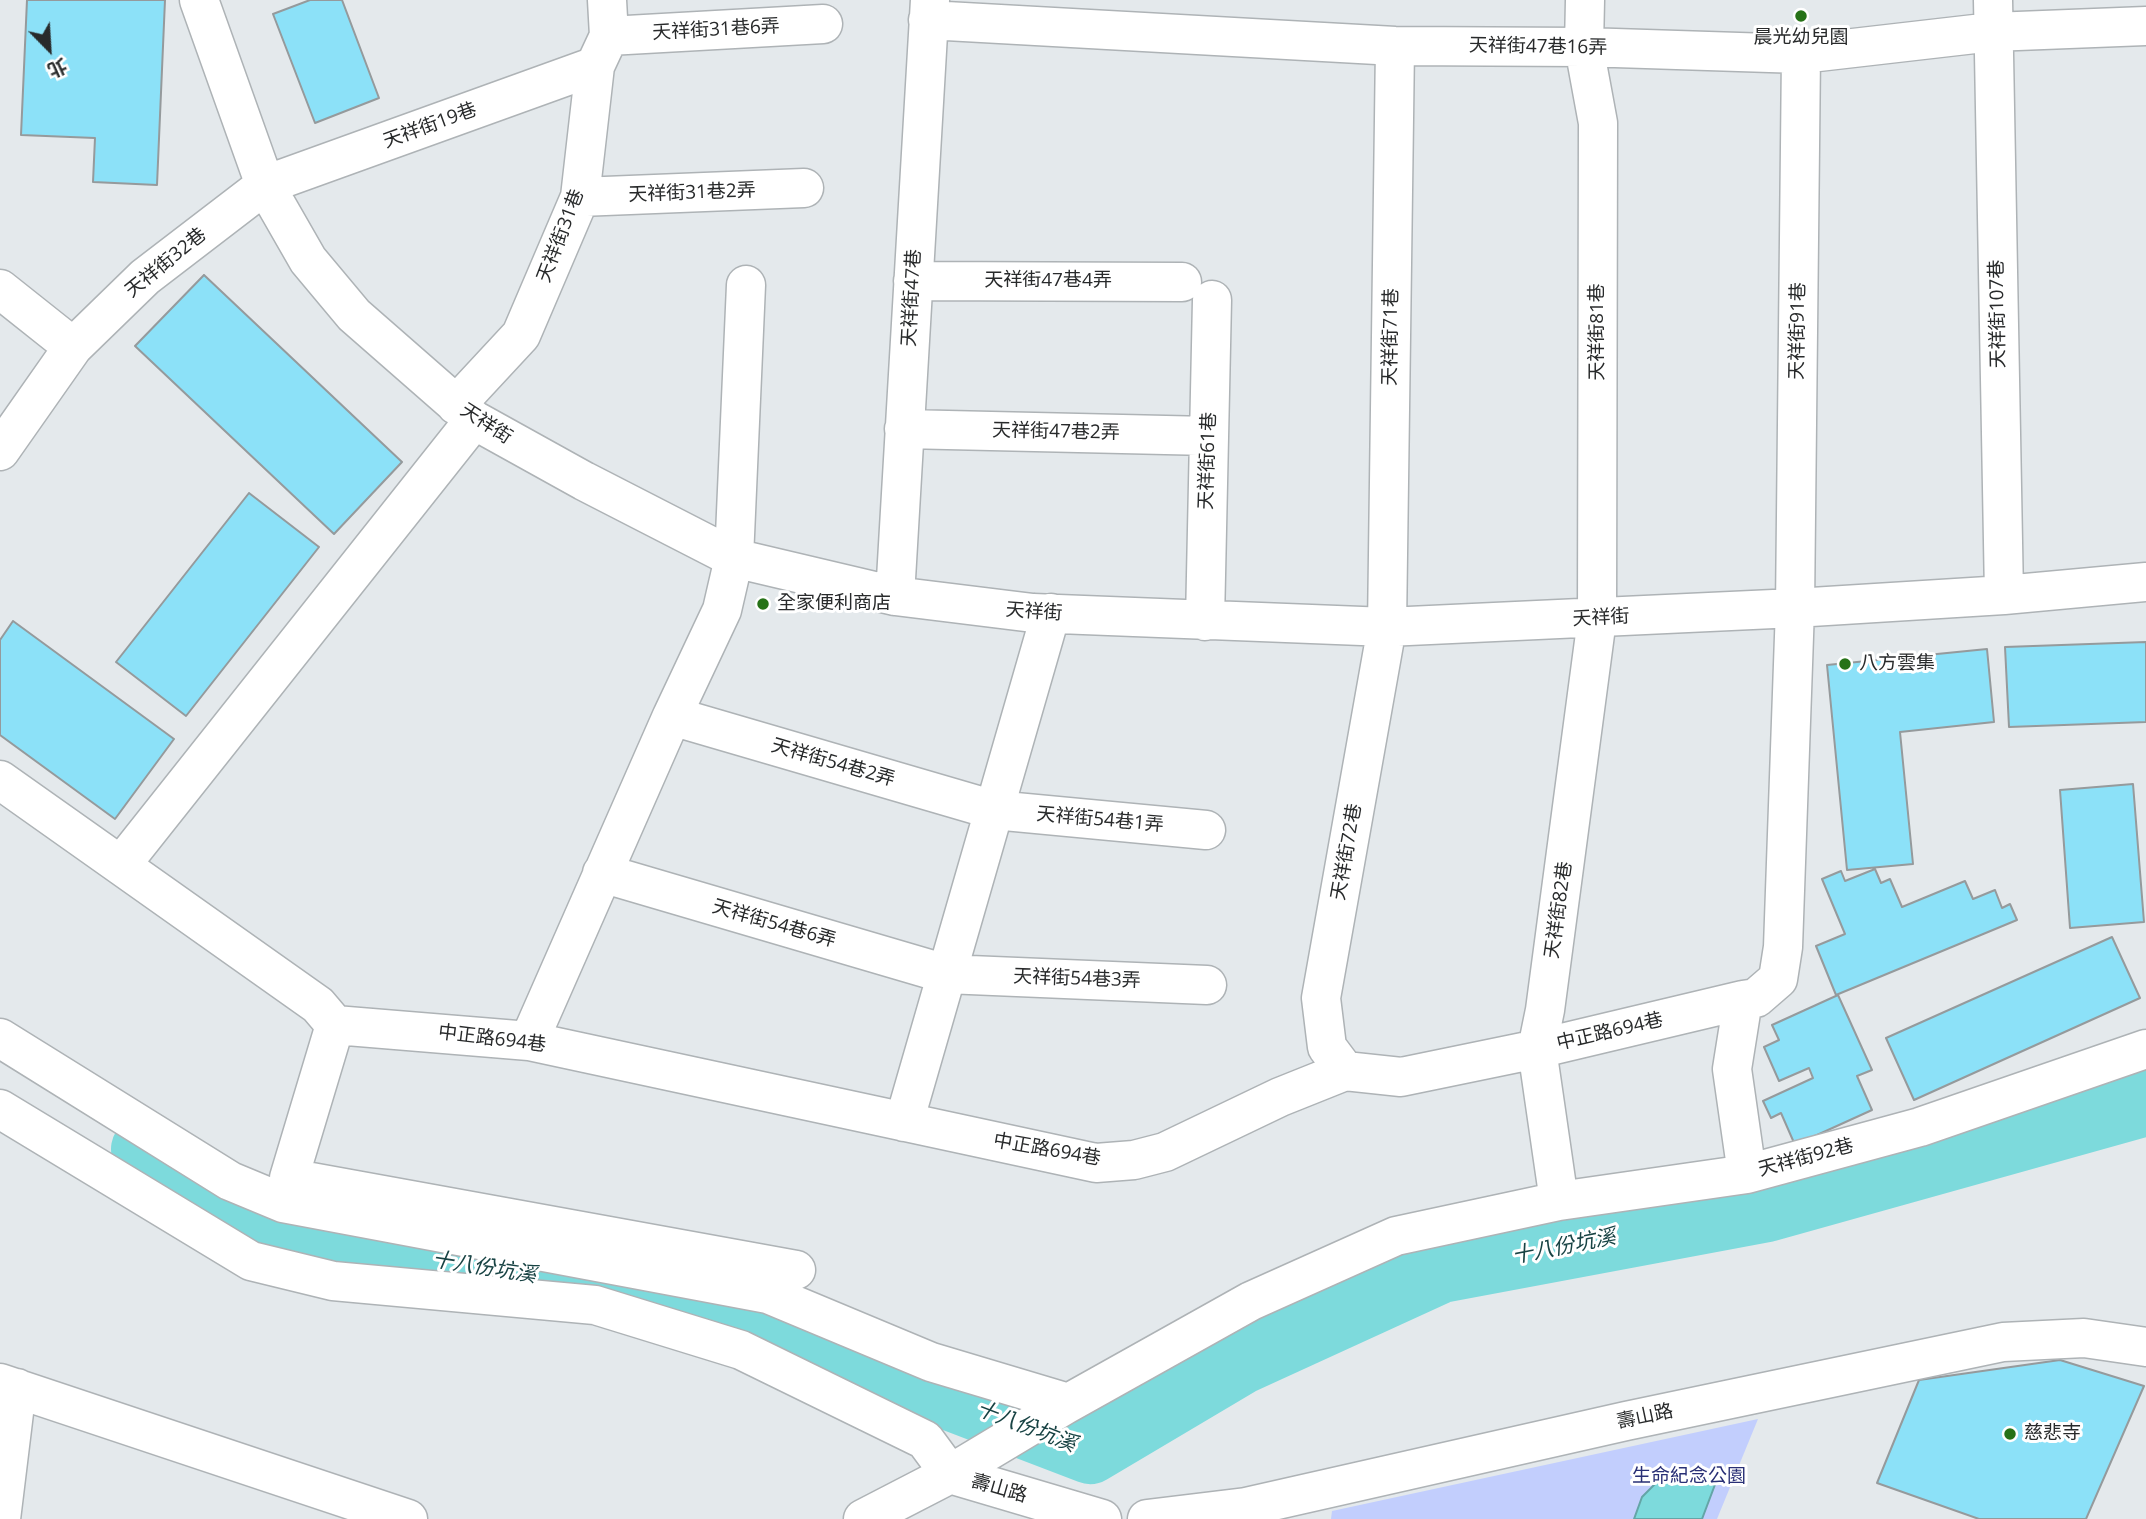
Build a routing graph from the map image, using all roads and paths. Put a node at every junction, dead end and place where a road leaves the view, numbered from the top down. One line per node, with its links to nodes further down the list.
1 (200, 0): 11 (street, 天祥街)
2 (1585, 0): 9 (street, 天祥街81巷)
3 (929, 10): 8 (street, 天祥街47巷16弄); 14 (street, 天祥街47巷)
4 (1993, 16): 6 (street, 天祥街47巷16弄); 10 (street, 天祥街47巷16弄); 25 (street, 天祥街107巷)
5 (823, 24): 7 (street, 天祥街31巷6弄)
6 (2146, 26)
7 (604, 34): 11 (street, 天祥街19巷); 13 (street, 天祥街31巷)
8 (1395, 46): 9 (street, 天祥街47巷16弄); 31 (street, 天祥街71巷)
9 (1584, 47): 10 (street, 天祥街47巷16弄); 29 (street, 天祥街81巷)
10 (1801, 54): 27 (street, 天祥街91巷)
11 (265, 185): 18 (street, 天祥街32巷); 19 (street, 天祥街)
12 (804, 188): 13 (street, 天祥街31巷2弄)
13 (580, 197): 19 (street, 天祥街31巷)
14 (913, 281): 17 (street, 天祥街47巷4弄); 20 (street, 天祥街47巷)
15 (746, 285): 23 (street)
16 (0, 289): 18 (street)
17 (1197, 291): 21 (street, 天祥街61巷)
18 (73, 347): 22 (street, 天祥街32巷)
19 (465, 412): 23 (street, 天祥街); 36 (street, 天祥街31巷)
20 (904, 429): 21 (street, 天祥街47巷2弄); 26 (street, 天祥街47巷)
21 (1209, 436): 30 (street, 天祥街61巷)
22 (0, 451)
23 (734, 558): 26 (street, 天祥街); 32 (street)
24 (2146, 582): 25 (street, 天祥街)
25 (2004, 595): 27 (street, 天祥街)
26 (895, 596): 28 (street, 天祥街)
27 (1796, 608): 29 (street, 天祥街); 40 (street)
28 (1051, 614): 30 (street, 天祥街); 34 (street)
29 (1597, 618): 31 (street, 天祥街); 44 (street, 天祥街82巷)
30 (1205, 621): 31 (street, 天祥街)
31 (1387, 627): 46 (street, 天祥街72巷)
32 (671, 716): 34 (street, 天祥街54巷2弄); 37 (street)
33 (0, 780): 36 (street)
34 (994, 810): 35 (street, 天祥街54巷1弄); 38 (street)
35 (1206, 830)
36 (121, 865): 41 (street)
37 (602, 873): 38 (street, 天祥街54巷6弄); 43 (street)
38 (946, 974): 39 (street, 天祥街54巷3弄); 48 (street)
39 (1207, 985)
40 (1743, 1000): 44 (street, 中正路694巷); 49 (street, 天祥街92巷)
41 (335, 1025): 43 (street, 中正路694巷); 51 (street)
42 (0, 1038): 54 (street)
43 (529, 1041): 48 (street, 中正路694巷)
44 (1537, 1049): 46 (street, 中正路694巷); 50 (street, 天祥街82巷)
45 (2146, 1049): 49 (street, 天祥街92巷)
46 (1345, 1071): 48 (street, 中正路694巷)
47 (0, 1109): 55 (street)
48 (904, 1122)
49 (1747, 1174): 50 (street)
50 (1559, 1201): 54 (street)
51 (796, 1270)
52 (2146, 1347): 56 (street, 壽山路)
53 (8, 1385): 57 (street); 58 (street)
54 (1066, 1404): 55 (street)
55 (959, 1469): 59 (street, 壽山路); 60 (street, 壽山路)
56 (1316, 1506): 61 (street, 壽山路)
57 (1, 1519)
58 (408, 1519)
59 (863, 1519)
60 (1102, 1519)
61 (1147, 1519)

